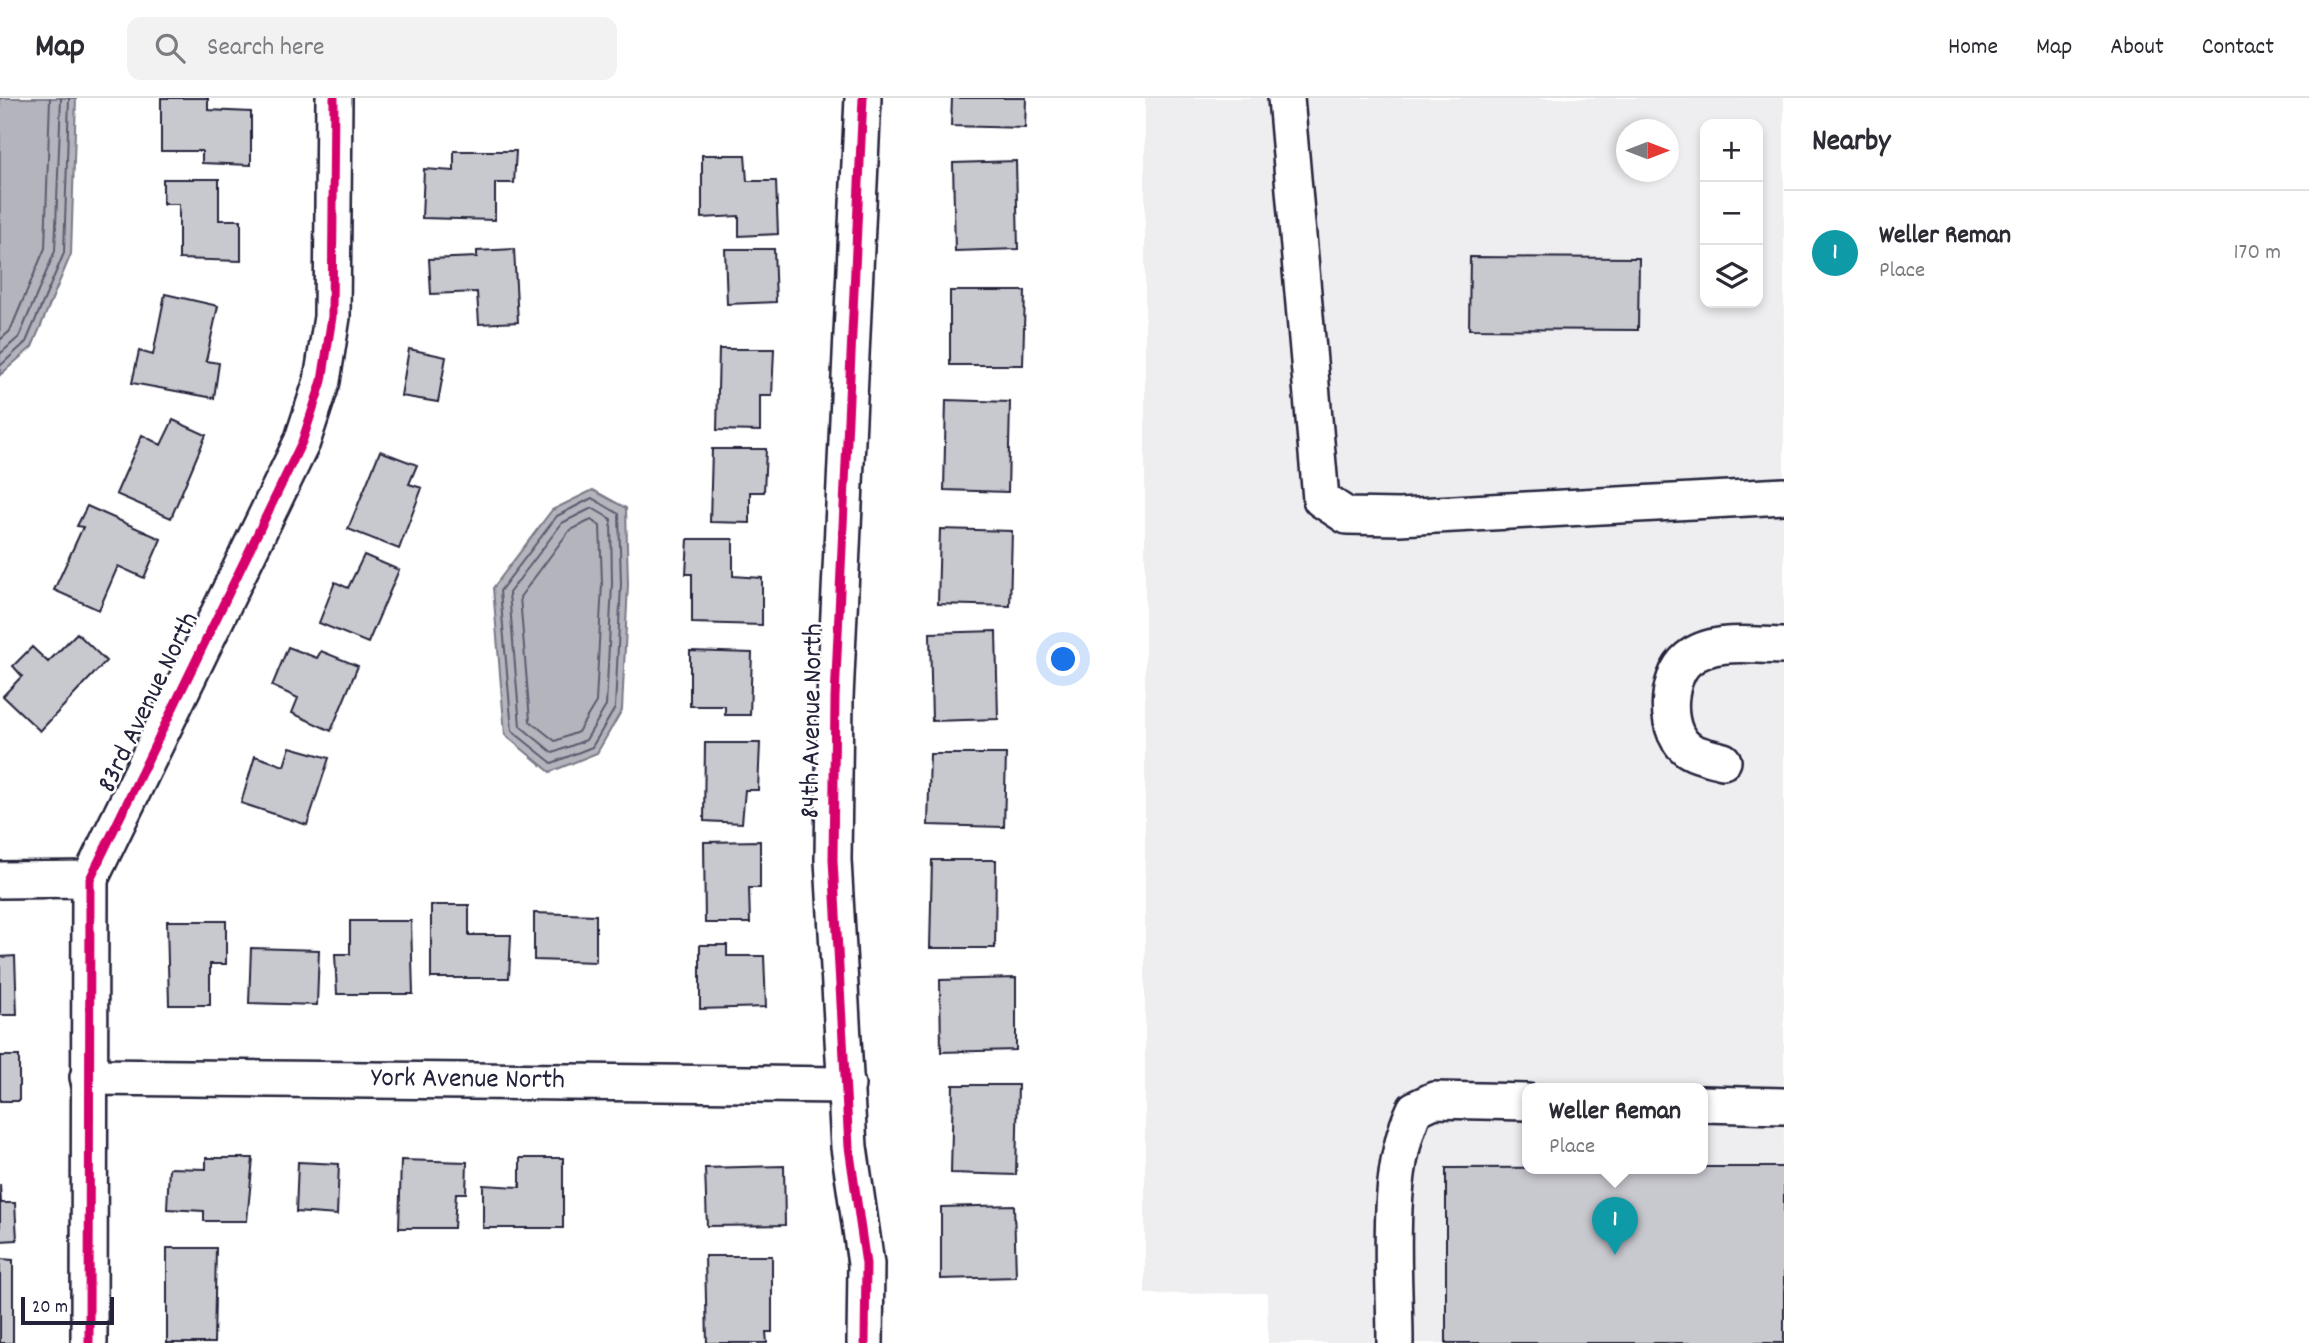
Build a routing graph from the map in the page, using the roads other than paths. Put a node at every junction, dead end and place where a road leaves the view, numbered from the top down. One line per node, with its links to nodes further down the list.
1 (334, 98): 7 (street, 83rd Avenue North)
2 (863, 98): 10 (street, 84th Avenue North)
3 (1286, 98): 4 (street)
4 (1784, 496)
5 (1784, 646): 6 (street)
6 (1723, 761)
7 (90, 879): 8 (street); 9 (street, 83rd Avenue North)
8 (0, 880)
9 (88, 1077): 10 (street, York Avenue North); 14 (street, 83rd Avenue North)
10 (847, 1086): 15 (street, 84th Avenue North)
11 (1522, 1102): 16 (street)
12 (1708, 1104): 13 (street)
13 (1784, 1106)
14 (89, 1343)
15 (865, 1343)
16 (1395, 1343)

